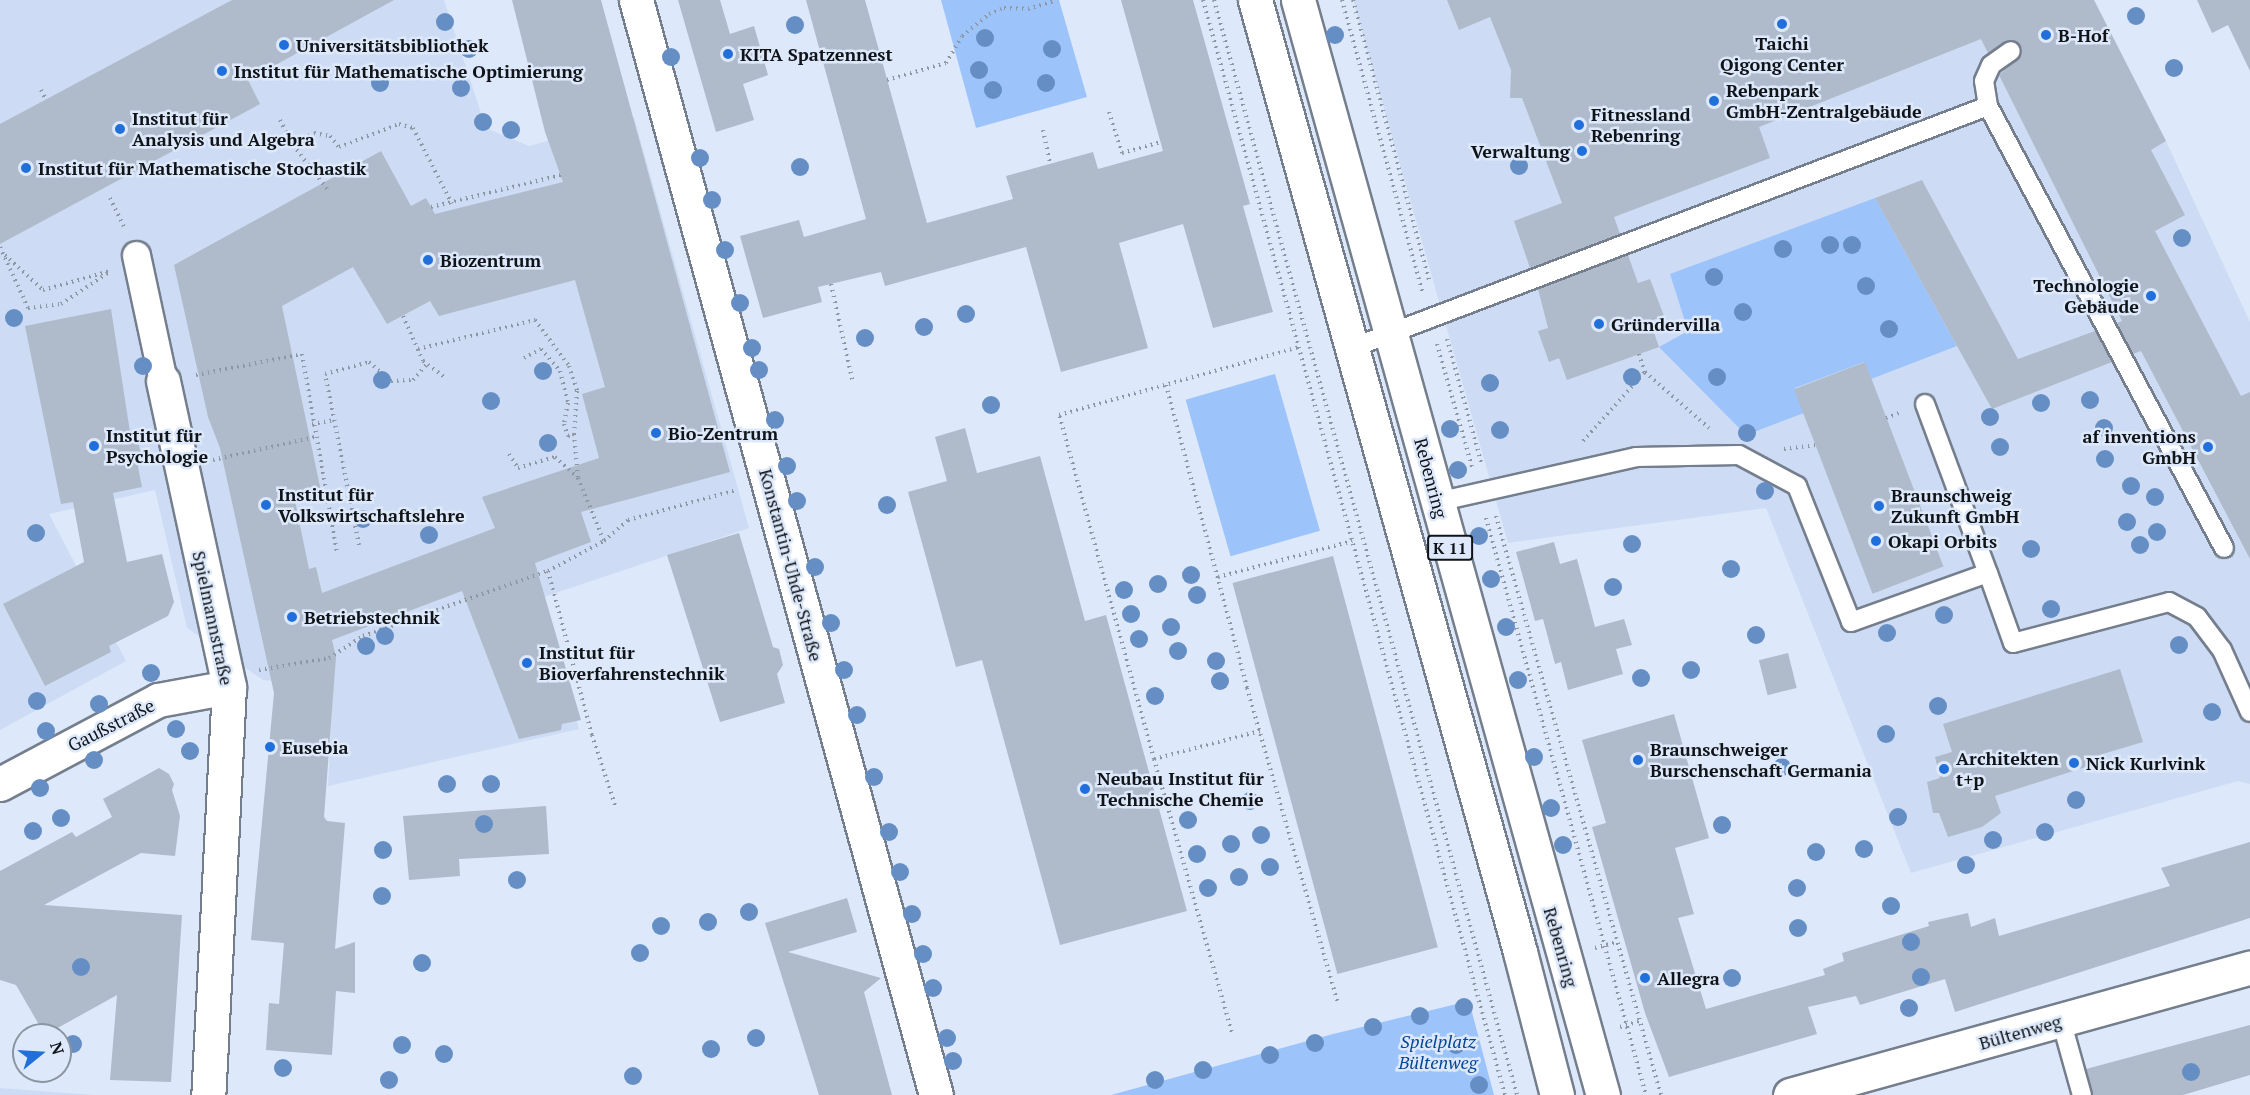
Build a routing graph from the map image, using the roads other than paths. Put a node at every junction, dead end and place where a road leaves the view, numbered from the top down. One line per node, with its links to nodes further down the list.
1 (636, 0): 21 (street, Konstantin-Uhde-Straße)
2 (1255, 0): 8 (street, K 11)
3 (1298, 0): 7 (street, Rebenring / K 11)
4 (2011, 51): 5 (lane)
5 (1988, 106): 7 (lane); 12 (lane)
6 (136, 255): 9 (street, Spielmannstraße)
7 (1391, 333): 8 (lane); 11 (street, Rebenring / K 11)
8 (1352, 348): 22 (street, K 11)
9 (163, 381): 14 (street, Spielmannstraße)
10 (1925, 404): 13 (lane)
11 (1437, 502): 13 (lane); 23 (street, Rebenring / K 11)
12 (2224, 548)
13 (1988, 573): 15 (lane)
14 (241, 680): 16 (street, Gaußstraße); 20 (street, Spielmannstraße)
15 (2250, 712)
16 (0, 784)
17 (2250, 967): 18 (street, Bültenweg)
18 (2061, 1020): 19 (street, Bültenweg); 25 (lane)
19 (1834, 1090): 24 (street, Bültenweg)
20 (208, 1095)
21 (936, 1095)
22 (1557, 1095)
23 (1603, 1095)
24 (1790, 1095)
25 (2082, 1095)

